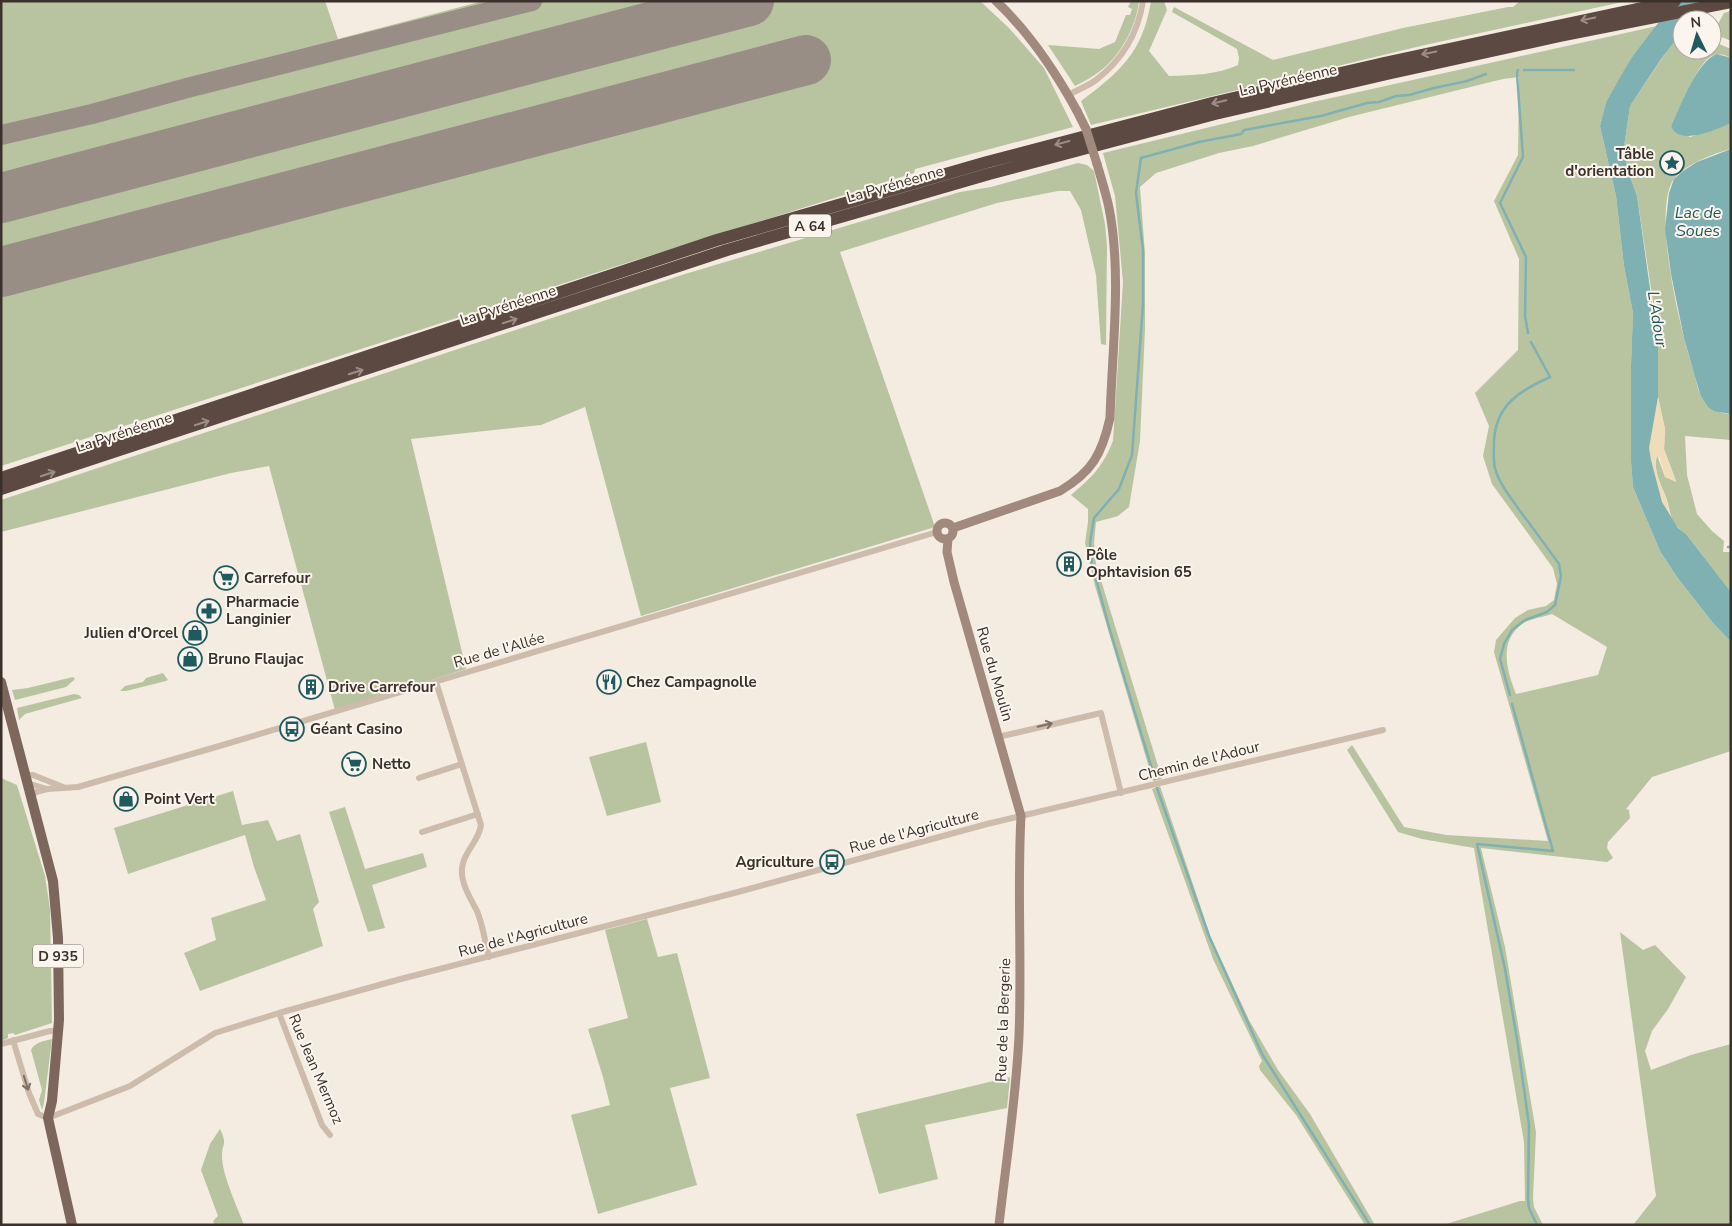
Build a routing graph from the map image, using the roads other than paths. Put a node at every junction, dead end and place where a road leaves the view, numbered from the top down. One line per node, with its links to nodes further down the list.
1 (996, 1): 6 (street)
2 (1143, 1): 6 (street)
3 (1675, 1): 5 (highway, La Pyrénéenne / A 64)
4 (1731, 2): 5 (highway, La Pyrénéenne / A 64)
5 (1636, 15): 7 (highway, La Pyrénéenne / A 64, one-way to 7); 8 (highway, La Pyrénéenne / A 64, one-way to 5)
6 (1069, 95): 9 (street, bridge)
7 (1, 478)
8 (1, 489)
9 (953, 528): 10 (street); 11 (street)
10 (937, 532): 11 (street); 13 (street, Rue de l'Allée)
11 (948, 539): 15 (street, Rue du Moulin)
12 (1, 682): 18 (main road, D 935)
13 (436, 682): 16 (street); 19 (street, Rue de l'Allée)
14 (1383, 730): 21 (street, Chemin de l'Adour)
15 (998, 737): 21 (street, one-way to 21); 24 (street, Rue du Moulin)
16 (462, 764): 17 (street); 23 (street)
17 (419, 778)
18 (26, 779): 19 (street); 20 (street, Rue de l'Allée); 22 (main road, D 935)
19 (66, 788): 20 (street, Rue de l'Allée)
20 (47, 789): 22 (street, Rue de l'Allée)
21 (1121, 793): 24 (street, Chemin de l'Adour)
22 (31, 797): 28 (main road, D 935)
23 (478, 814): 25 (street); 26 (street)
24 (1021, 816): 26 (street, Rue de l'Agriculture); 34 (street, Rue de la Bergerie)
25 (422, 832)
26 (490, 956): 27 (street, Rue de l'Agriculture)
27 (279, 1013): 31 (street, Rue de l'Agriculture); 32 (street, Rue Jean Mermoz)
28 (57, 1031): 29 (street); 31 (main road, D 935)
29 (13, 1040): 30 (street); 31 (street, one-way to 31)
30 (1, 1044)
31 (48, 1118): 33 (main road, D 935)
32 (330, 1135)
33 (72, 1225)
34 (999, 1225)

